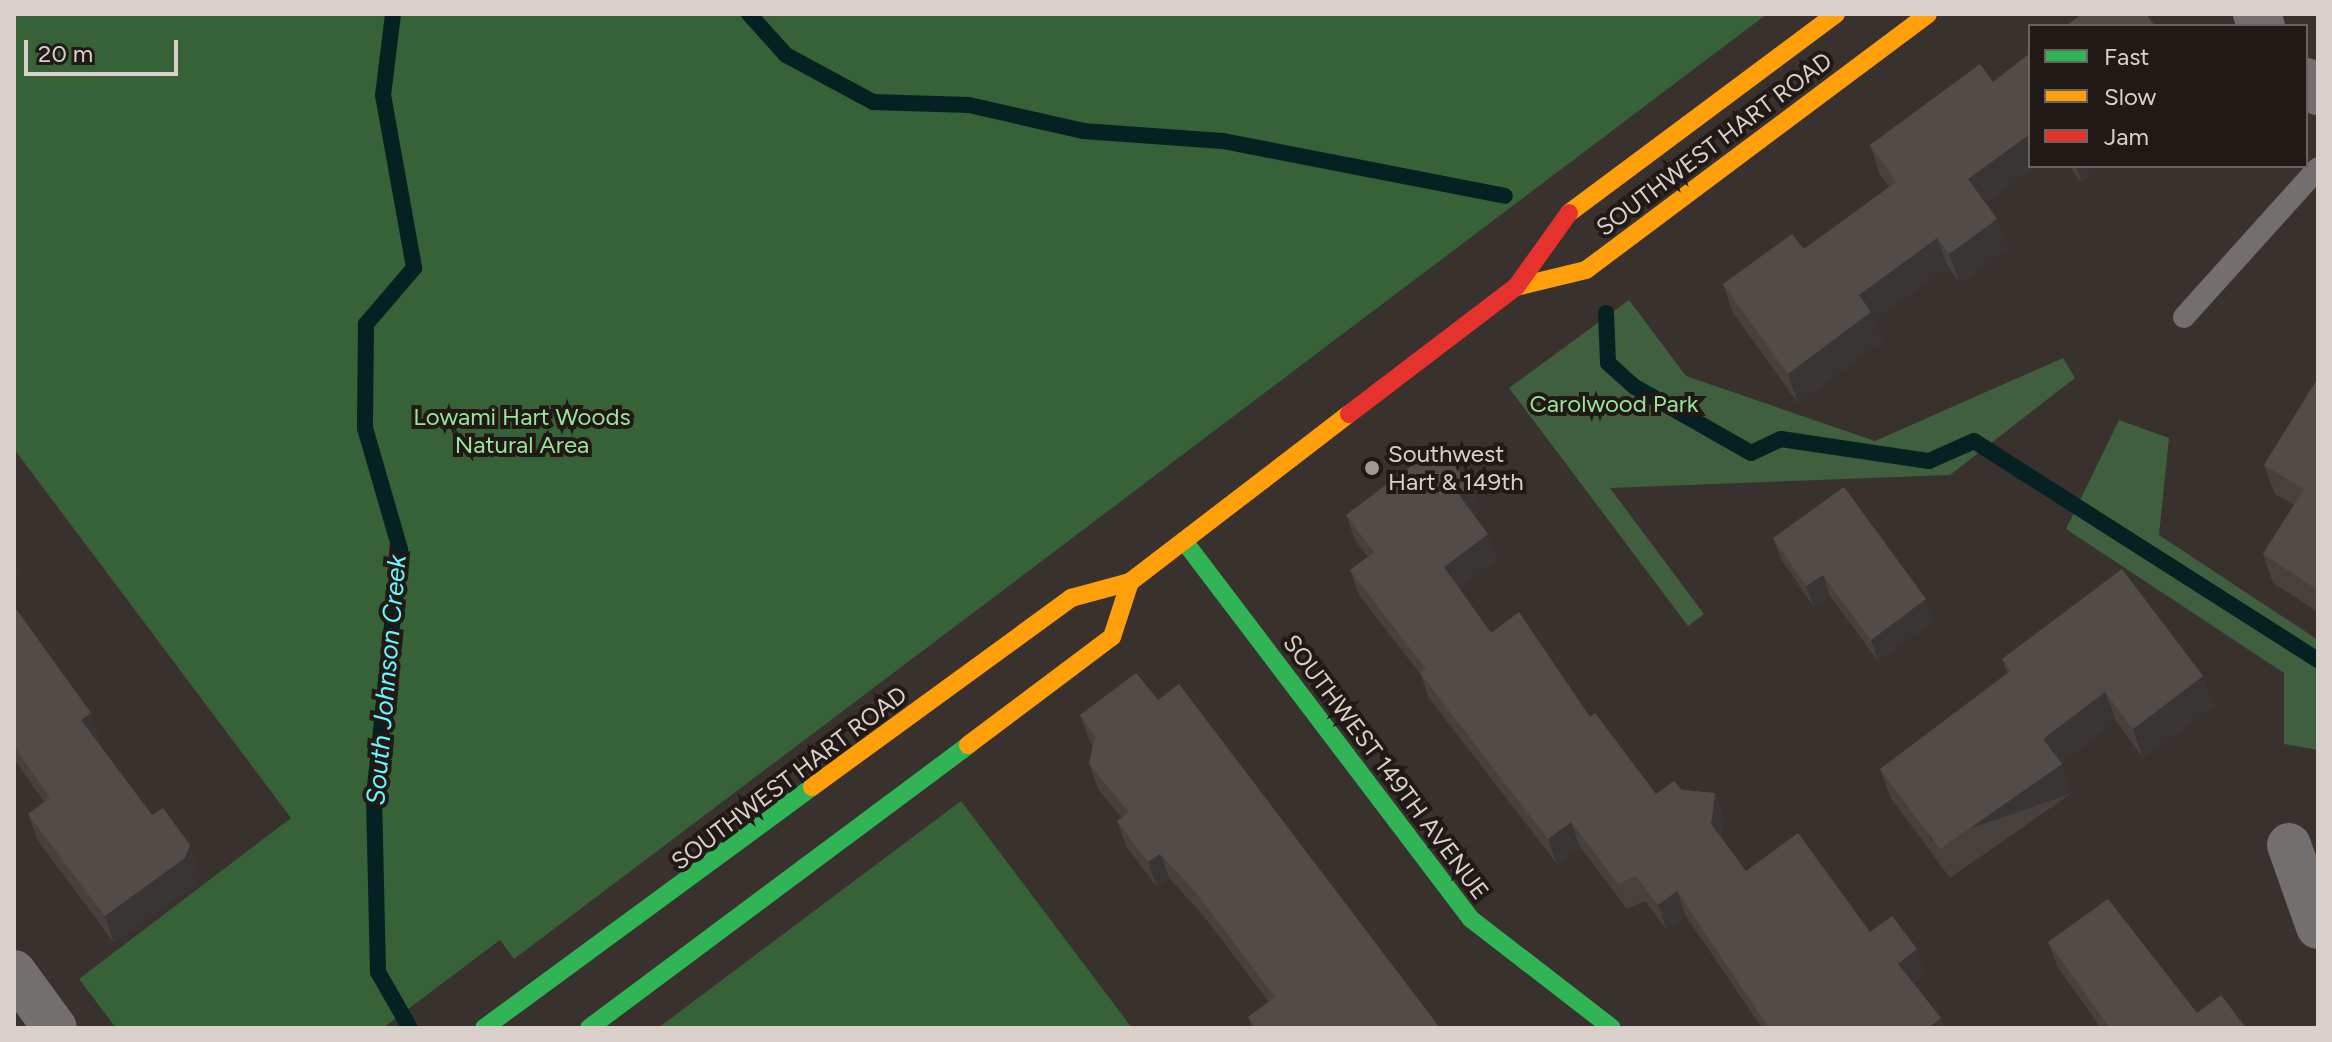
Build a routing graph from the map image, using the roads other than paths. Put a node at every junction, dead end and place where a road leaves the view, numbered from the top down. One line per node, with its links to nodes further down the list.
1 (1836, 14): 4 (main road, SOUTHWEST HART ROAD)
2 (1928, 14): 4 (main road, SOUTHWEST HART ROAD)
3 (2318, 168): 5 (lane)
4 (1516, 287): 6 (main road, SOUTHWEST HART ROAD)
5 (2184, 317)
6 (1184, 541): 7 (main road, SOUTHWEST HART ROAD); 14 (main road, SOUTHWEST 149TH AVENUE)
7 (1130, 582): 12 (main road, SOUTHWEST HART ROAD); 13 (main road)
8 (2289, 845): 9 (street)
9 (2318, 927)
10 (14, 972): 11 (street)
11 (55, 1028)
12 (484, 1028)
13 (589, 1028)
14 (1612, 1028)

